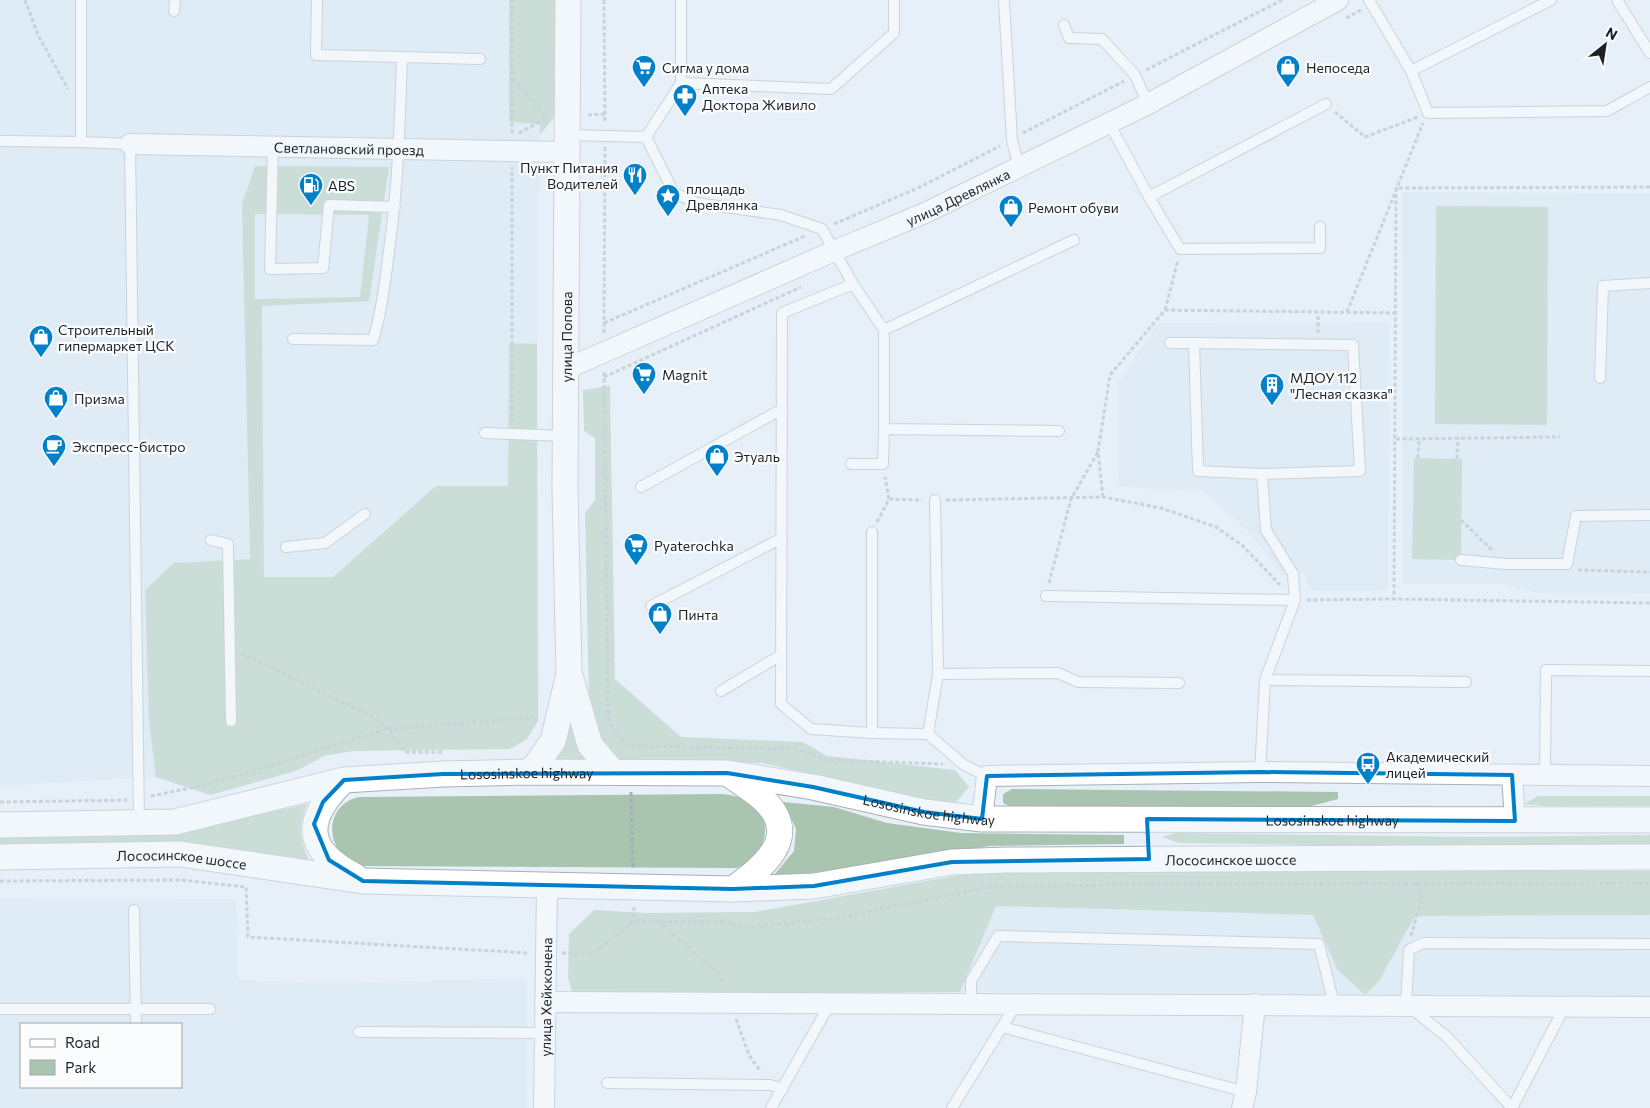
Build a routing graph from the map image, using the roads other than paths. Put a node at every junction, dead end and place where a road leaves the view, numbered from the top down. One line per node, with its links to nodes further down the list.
1 (81, 0): 23 (lane)
2 (317, 0): 13 (lane)
3 (568, 0): 24 (street, улица Попова)
4 (681, 0): 16 (lane)
5 (894, 0): 16 (lane)
6 (1004, 0): 28 (lane)
7 (1370, 0): 15 (lane)
8 (1551, 0): 15 (lane)
9 (1617, 0): 12 (lane)
10 (1331, 2): 18 (street, улица Древлянка)
11 (1064, 25): 18 (lane)
12 (1650, 53)
13 (402, 57): 14 (lane); 27 (lane)
14 (480, 59)
15 (1411, 71): 17 (lane)
16 (681, 83): 21 (lane)
17 (1650, 87)
18 (1148, 104): 20 (street, улица Древлянка)
19 (1326, 104): 29 (lane)
20 (1109, 123): 28 (street, улица Древлянка); 29 (lane)
21 (646, 137): 24 (lane); 33 (lane)
22 (0, 141): 23 (lane)
23 (81, 142): 25 (lane)
24 (568, 143): 27 (street, Светлановский проезд); 40 (street, улица Попова)
25 (130, 144): 26 (street, Светлановский проезд); 81 (lane)
26 (273, 146): 27 (street, Светлановский проезд); 30 (lane)
27 (400, 148): 30 (lane)
28 (1019, 168): 33 (street, улица Древлянка)
29 (1148, 197): 31 (lane)
30 (395, 206): 37 (lane)
31 (1320, 227)
32 (1074, 240): 36 (lane)
33 (834, 251): 35 (lane); 40 (street, улица Древлянка)
34 (1650, 283): 41 (lane)
35 (853, 284): 36 (lane); 42 (lane)
36 (884, 330): 43 (lane)
37 (293, 340)
38 (1170, 343): 39 (lane)
39 (1194, 344): 48 (lane); 48 (lane)
40 (566, 369): 46 (street, улица Попова)
41 (1600, 378)
42 (782, 409): 49 (lane); 54 (lane)
43 (884, 429): 44 (lane); 47 (lane)
44 (1059, 431)
45 (485, 433): 46 (lane)
46 (565, 436): 63 (street, улица Попова)
47 (851, 464)
48 (1262, 474): 59 (lane)
49 (641, 487)
50 (935, 500): 64 (lane)
51 (365, 514): 56 (lane)
52 (1650, 514): 57 (lane)
53 (872, 532): 70 (lane)
54 (782, 538): 60 (lane); 61 (lane)
55 (211, 540): 69 (lane)
56 (286, 547)
57 (1461, 560)
58 (1046, 596): 59 (lane)
59 (1294, 600): 65 (lane)
60 (650, 606)
61 (782, 655): 68 (lane); 70 (lane)
62 (1650, 671): 77 (lane)
63 (569, 674): 72 (street, улица Попова); 74 (street, улица Попова)
64 (938, 674): 67 (lane); 71 (lane)
65 (1266, 680): 66 (lane); 73 (lane)
66 (1466, 682)
67 (1179, 683)
68 (721, 691)
69 (231, 721)
70 (872, 732): 71 (lane)
71 (928, 734): 78 (lane)
72 (532, 772): 74 (street, Lososinskoe highway); 80 (street, Lososinskoe highway)
73 (1260, 772): 76 (street); 78 (street)
74 (622, 773): 75 (street, Lososinskoe highway)
75 (727, 773): 82 (street, Lososinskoe highway); 92 (street)
76 (1512, 775): 77 (street); 84 (street)
77 (1545, 775): 79 (street)
78 (987, 776): 82 (street)
79 (1650, 776)
80 (344, 780): 81 (street); 90 (street)
81 (139, 811): 86 (street)
82 (982, 819): 83 (street, Lososinskoe highway)
83 (1147, 819): 84 (street, Lososinskoe highway); 89 (street)
84 (1515, 820): 85 (street)
85 (1650, 820)
86 (0, 825)
87 (0, 857): 90 (street, Лососинское шоссе)
88 (1650, 857): 89 (street, Лососинское шоссе)
89 (1150, 859): 92 (street)
90 (363, 881): 91 (street)
91 (547, 885): 92 (street); 95 (street, улица Хейкконена)
92 (733, 889)
93 (134, 910): 106 (lane)
94 (1650, 944): 101 (lane)
95 (545, 1002): 96 (street); 110 (street, улица Хейкконена)
96 (831, 1002): 97 (street); 112 (lane)
97 (971, 1003): 98 (street); 100 (lane)
98 (1017, 1003): 99 (street); 108 (lane)
99 (1255, 1004): 100 (street); 113 (street)
100 (1334, 1004): 101 (street)
101 (1406, 1004): 102 (street); 102 (lane)
102 (1564, 1006): 103 (street)
103 (1650, 1007)
104 (0, 1009): 106 (lane)
105 (210, 1009): 106 (lane)
106 (136, 1010): 107 (lane)
107 (136, 1023)
108 (1002, 1027): 113 (lane); 116 (lane)
109 (359, 1032): 110 (lane)
110 (545, 1032): 114 (street, улица Хейкконена)
111 (607, 1083): 112 (lane)
112 (783, 1089): 115 (lane)
113 (1244, 1100)
114 (544, 1108)
115 (771, 1108)
116 (952, 1108)

